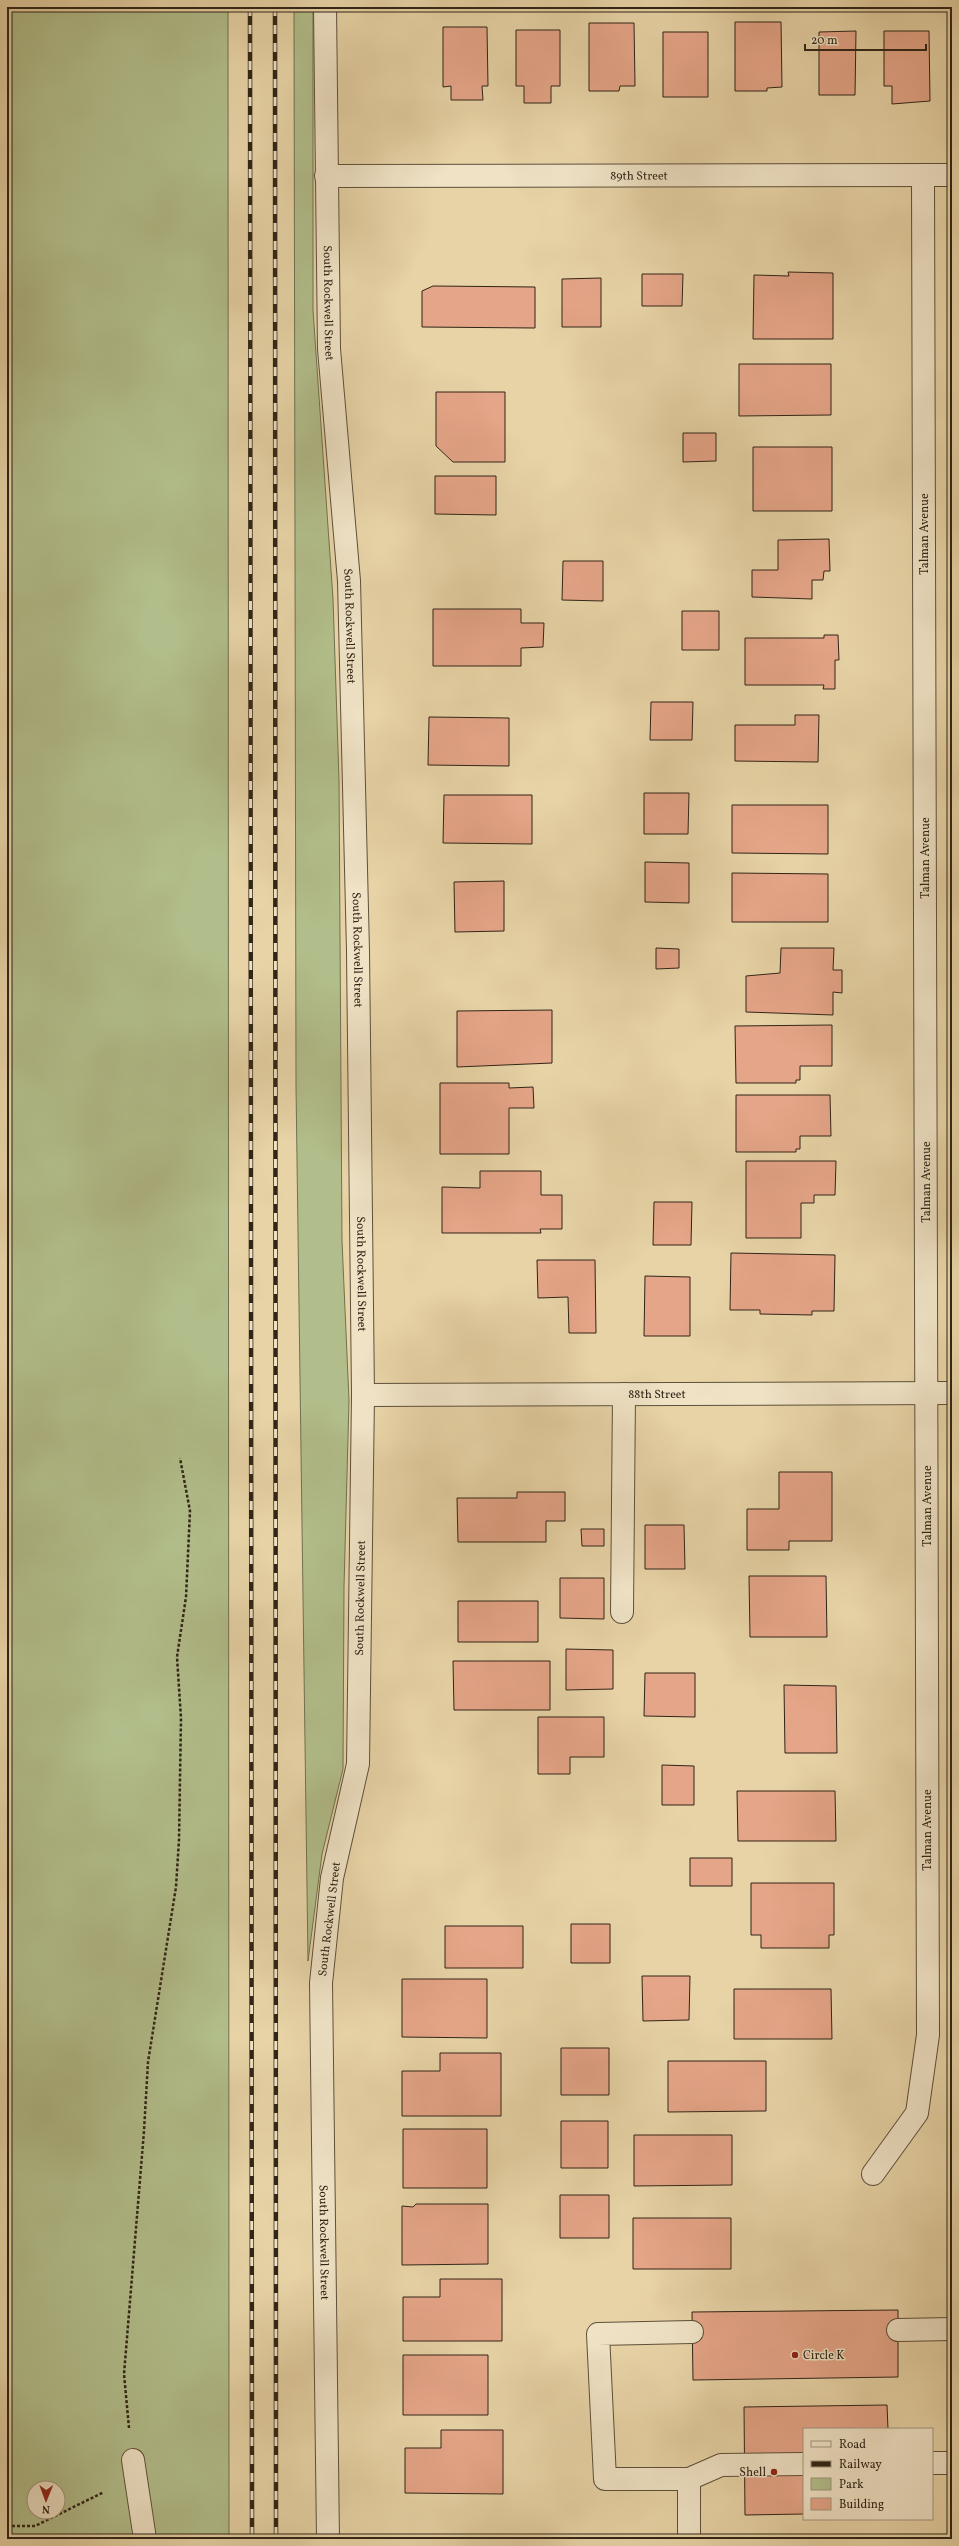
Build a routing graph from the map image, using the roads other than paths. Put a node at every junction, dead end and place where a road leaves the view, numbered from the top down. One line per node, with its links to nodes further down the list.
1 (325, 7): 4 (street, South Rockwell Street)
2 (923, 175): 3 (street, 89th Street); 4 (street, 89th Street); 5 (street, Talman Avenue)
3 (952, 175)
4 (326, 176): 8 (street, South Rockwell Street)
5 (926, 1393): 6 (street, 88th Street); 7 (street, 88th Street); 10 (street, Talman Avenue)
6 (952, 1393)
7 (624, 1394): 8 (street, 88th Street); 9 (street)
8 (363, 1395): 20 (street, South Rockwell Street)
9 (622, 1612)
10 (873, 2174)
11 (952, 2329): 12 (street)
12 (898, 2330)
13 (692, 2332): 18 (street)
14 (133, 2460): 19 (street)
15 (933, 2463): 16 (street)
16 (952, 2463)
17 (803, 2464): 18 (street)
18 (689, 2479): 21 (street)
19 (145, 2539)
20 (328, 2539)
21 (689, 2539)

